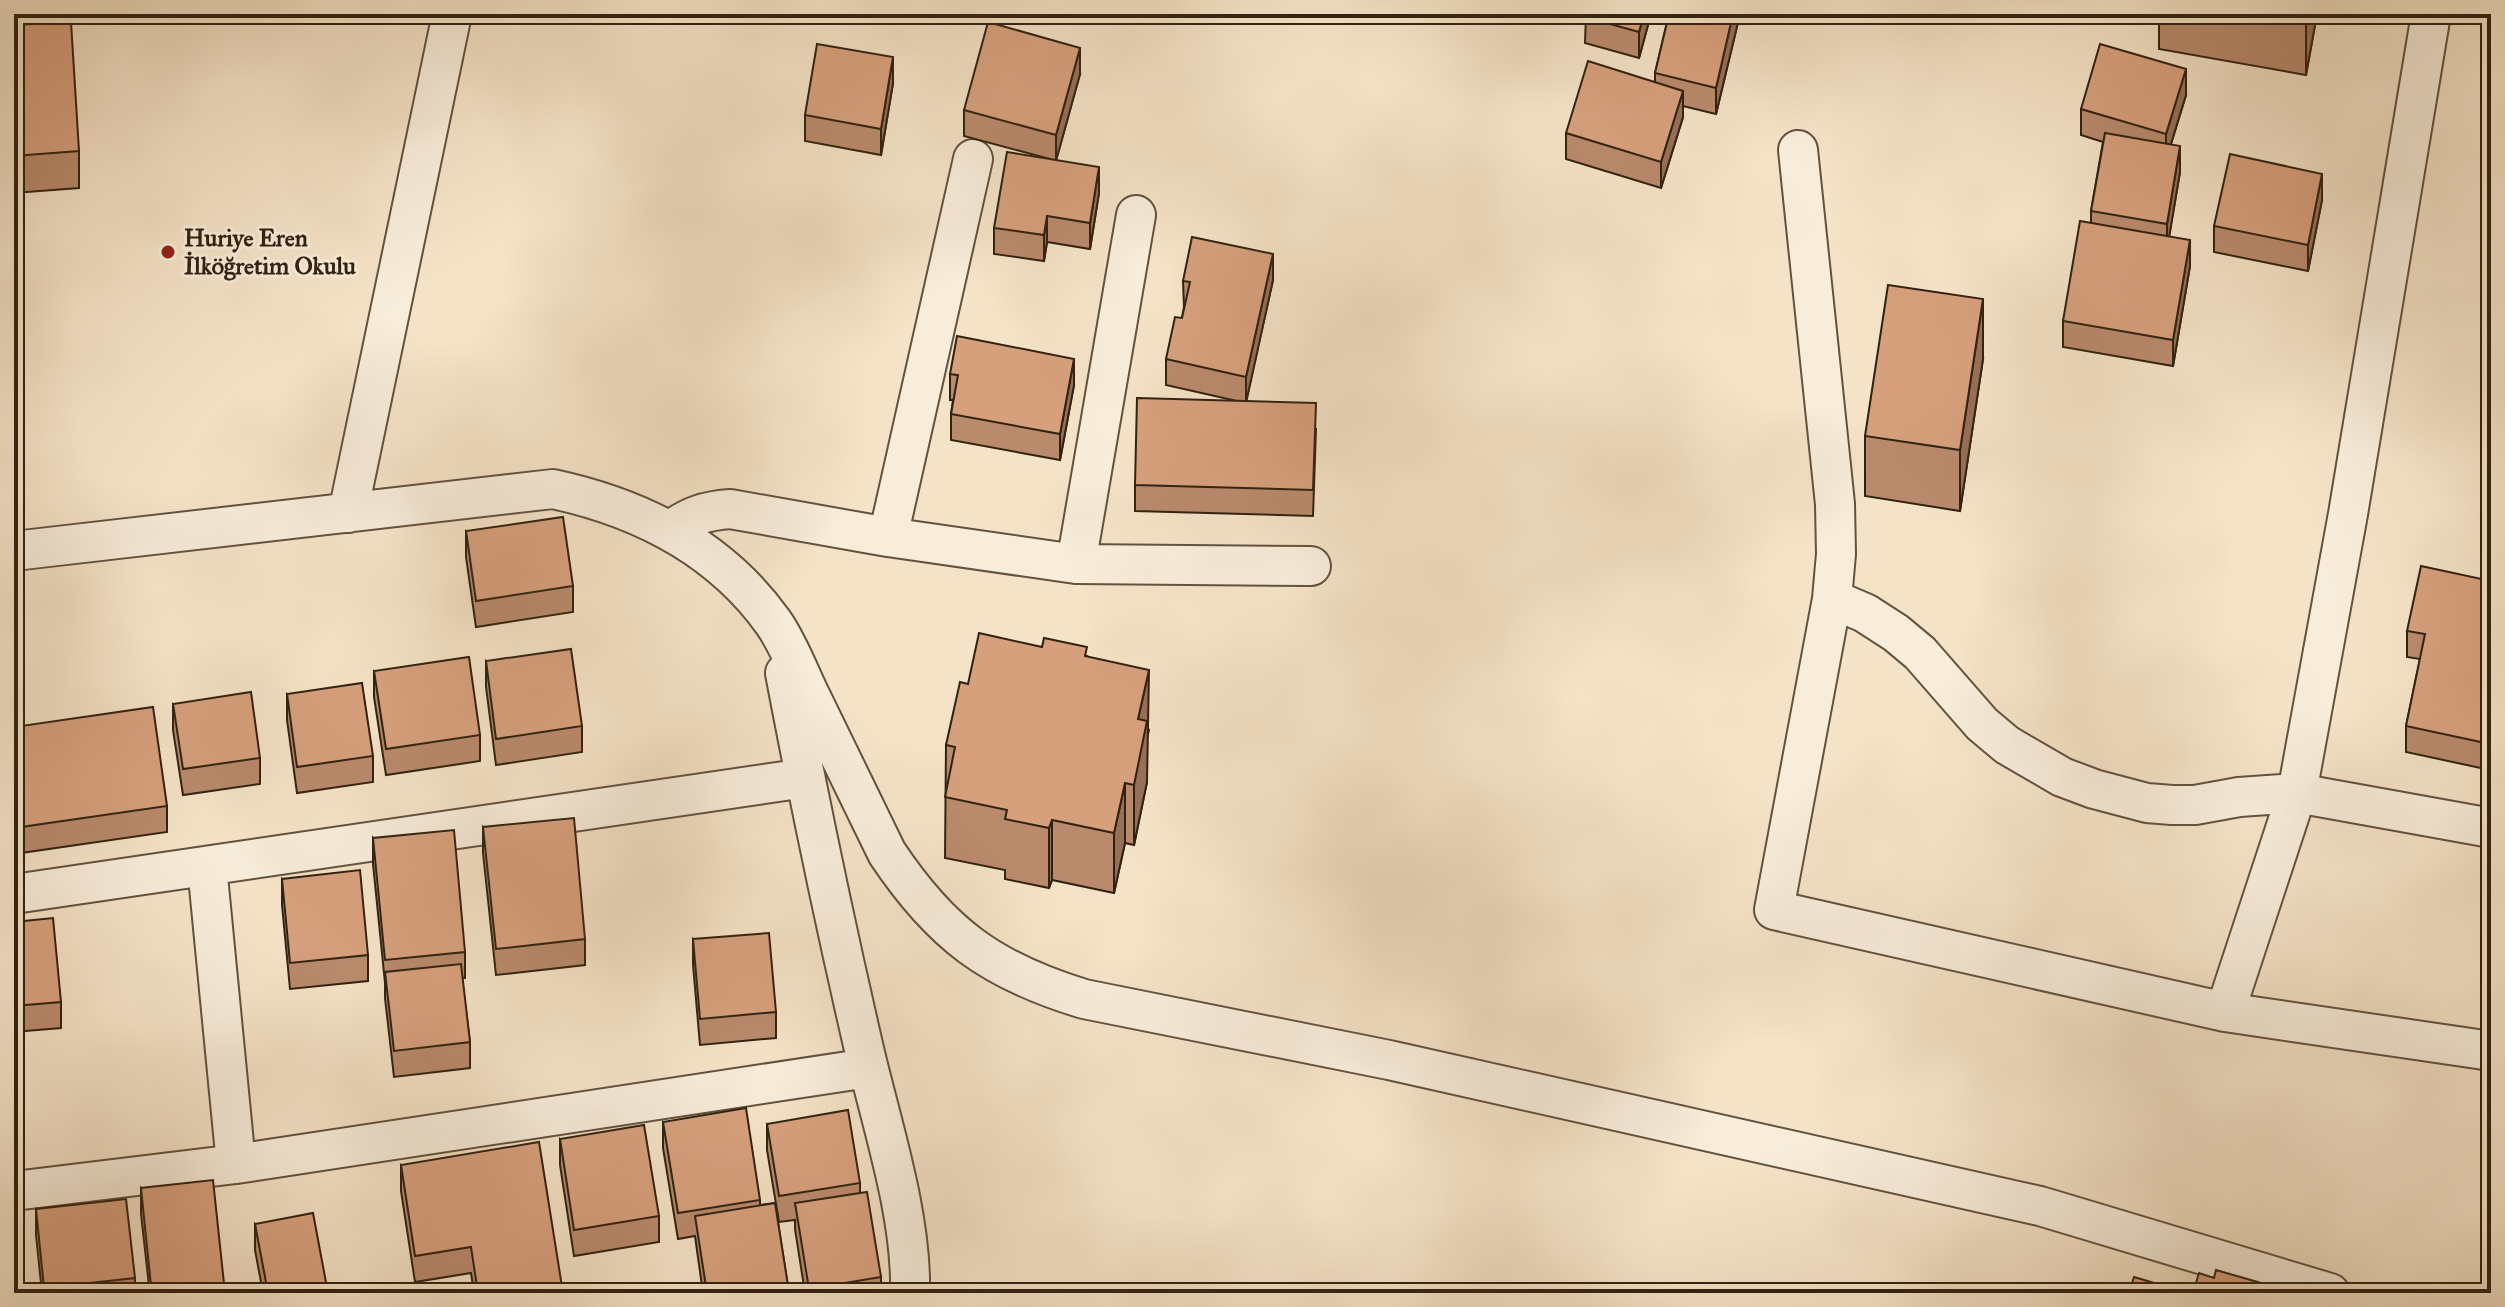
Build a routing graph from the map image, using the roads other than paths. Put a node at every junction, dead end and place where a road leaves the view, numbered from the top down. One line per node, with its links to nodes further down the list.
1 (452, 14): 6 (street)
2 (2431, 14): 15 (street)
3 (1798, 150): 12 (street)
4 (973, 159): 8 (street)
5 (1136, 215): 10 (street)
6 (348, 513): 7 (street); 9 (street)
7 (671, 530): 8 (street); 13 (street)
8 (888, 537): 10 (street)
9 (14, 551)
10 (1076, 564): 11 (street)
11 (1311, 566)
12 (1832, 599): 15 (street); 19 (street)
13 (775, 624): 14 (street); 25 (street)
14 (805, 778): 17 (street); 21 (street)
15 (2297, 793): 16 (street); 19 (street)
16 (2491, 828)
17 (207, 866): 18 (street); 22 (street)
18 (14, 894)
19 (2225, 1012): 20 (street)
20 (2491, 1051)
21 (868, 1068): 22 (street); 24 (street)
22 (236, 1164): 23 (street)
23 (14, 1191)
24 (910, 1293)
25 (2330, 1293)

